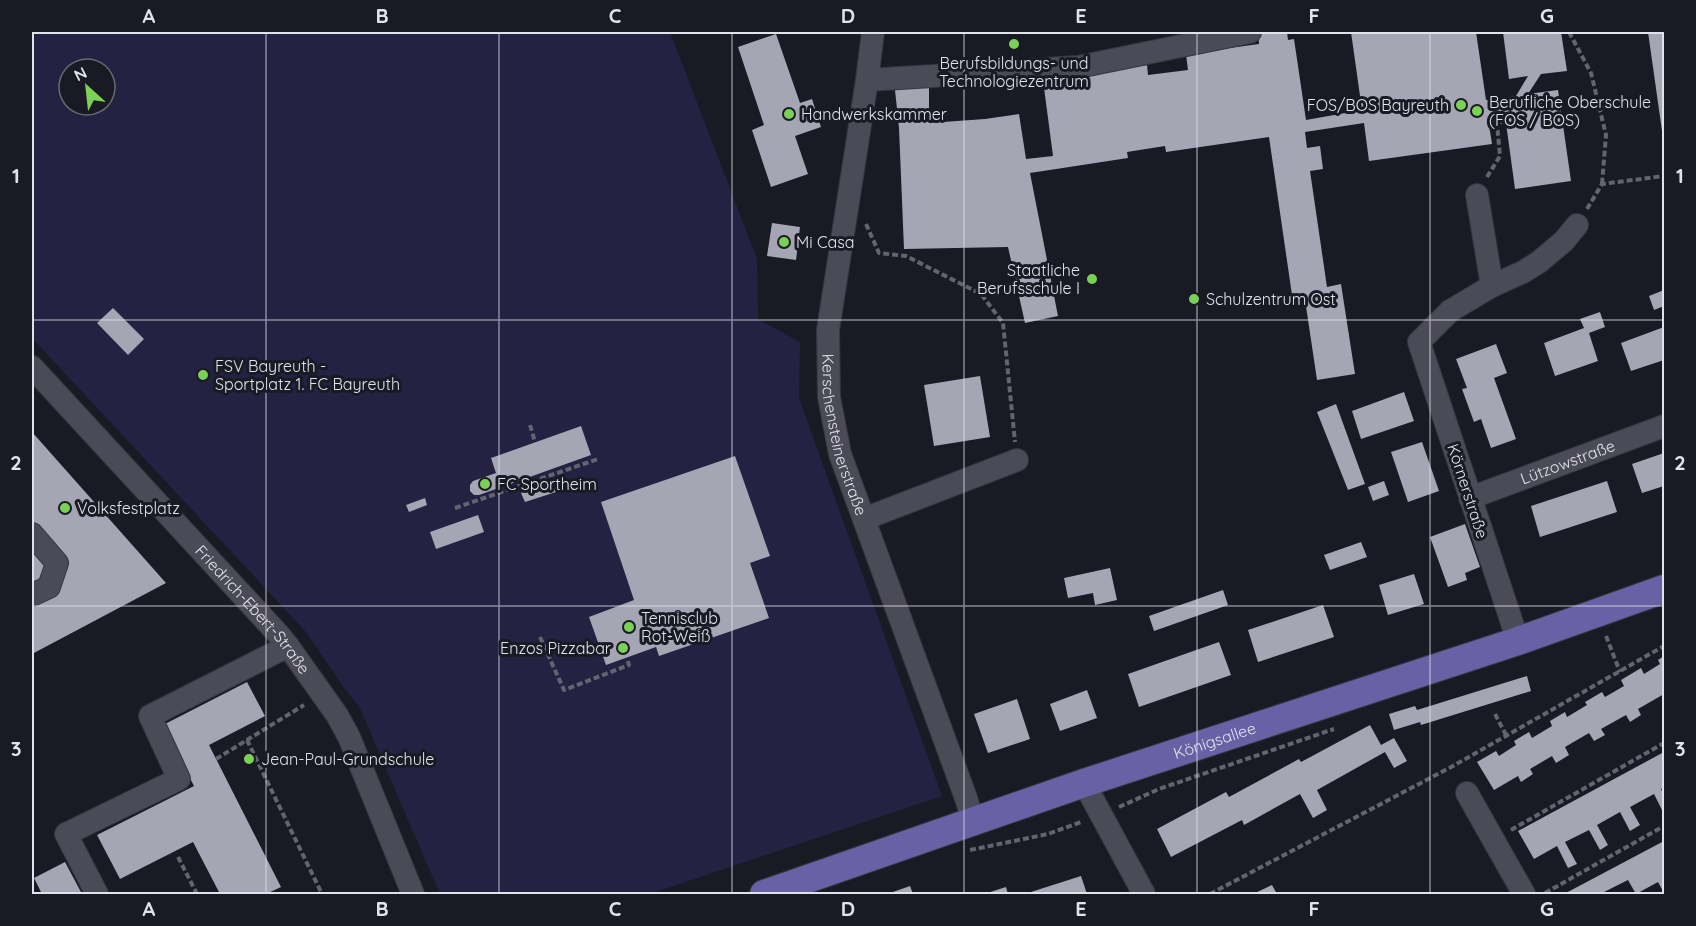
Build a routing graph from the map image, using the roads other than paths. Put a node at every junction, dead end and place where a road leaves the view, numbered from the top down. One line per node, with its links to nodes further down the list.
1 (873, 32): 3 (street, Kerschensteinerstraße)
2 (1251, 32): 3 (street)
3 (867, 80): 11 (street, Kerschensteinerstraße)
4 (1481, 188): 6 (street)
5 (1577, 225): 6 (street)
6 (1492, 286): 10 (street, Körnerstraße)
7 (32, 368): 16 (street, Friedrich-Ebert-Straße)
8 (1665, 426): 10 (street, Lützowstraße)
9 (1017, 460): 11 (street)
10 (1470, 498): 15 (street, Körnerstraße)
11 (864, 519): 19 (street, Kerschensteinerstraße)
12 (32, 534): 14 (street)
13 (1665, 589): 15 (main road, Königsallee)
14 (32, 596)
15 (1518, 641): 17 (main road, Königsallee)
16 (288, 646): 20 (street); 21 (street, Friedrich-Ebert-Straße)
17 (1084, 783): 19 (main road, Königsallee); 23 (street)
18 (1467, 793): 24 (street)
19 (973, 821): 22 (main road, Königsallee)
20 (97, 894)
21 (413, 894)
22 (764, 894)
23 (1144, 894)
24 (1524, 894)

